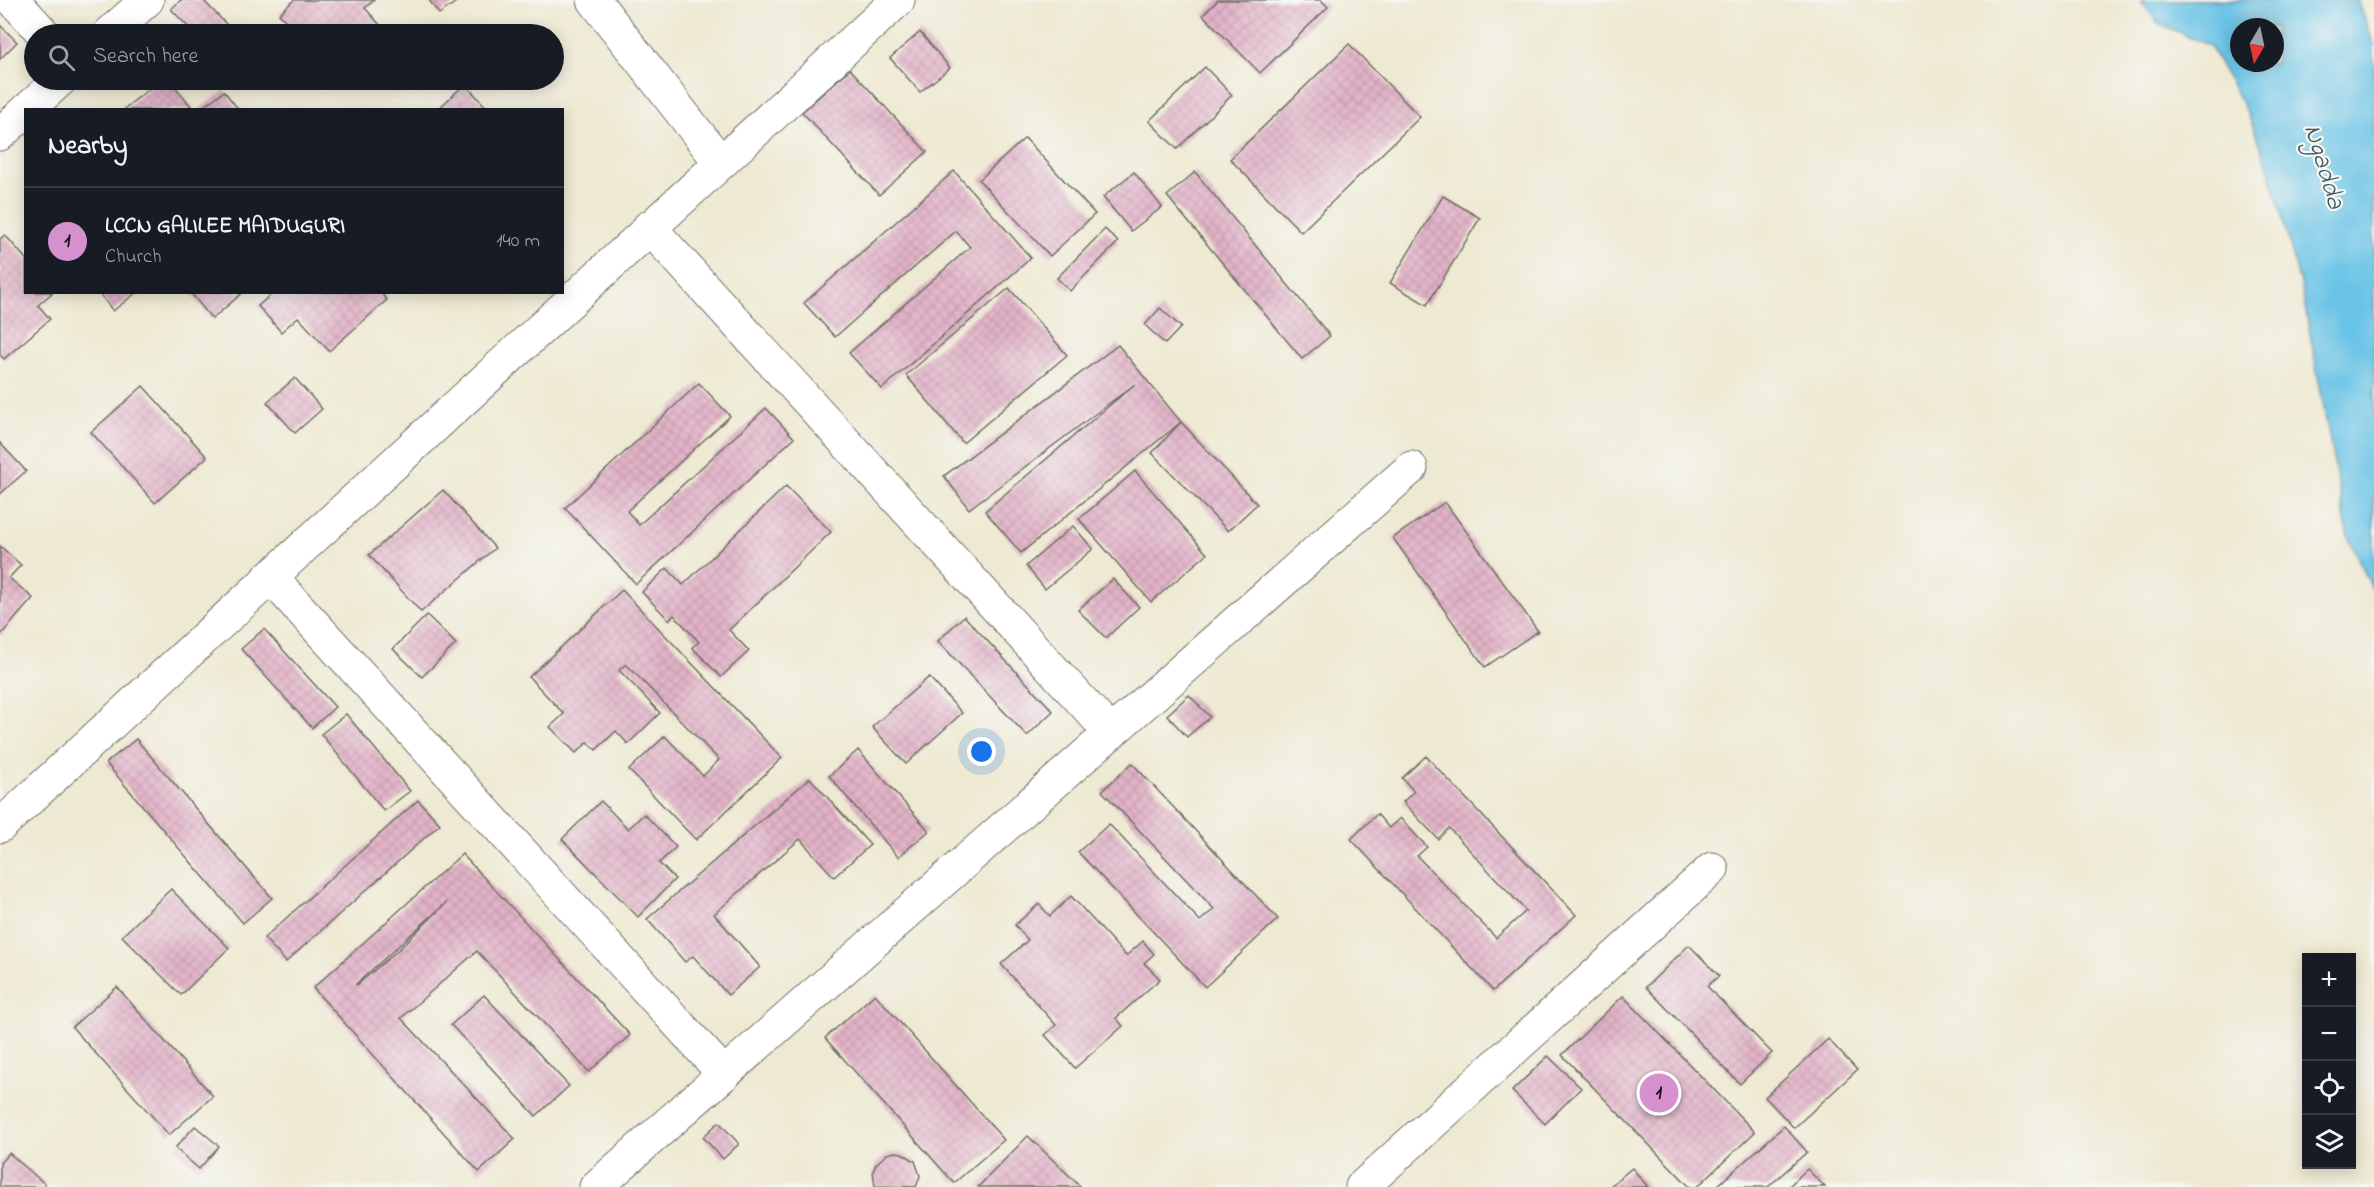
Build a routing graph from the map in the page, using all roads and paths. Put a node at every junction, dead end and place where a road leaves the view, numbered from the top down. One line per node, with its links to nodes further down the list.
1 (13, 0): 5 (street)
2 (147, 0): 6 (street)
3 (594, 0): 11 (street)
4 (898, 0): 11 (street)
5 (35, 24)
6 (120, 24)
7 (49, 90): 8 (street)
8 (28, 108)
9 (24, 112): 10 (street)
10 (0, 134)
11 (720, 162): 12 (street)
12 (649, 227): 14 (street); 15 (street)
13 (1411, 468): 15 (street)
14 (270, 576): 16 (street); 18 (street)
15 (1111, 733): 18 (street)
16 (0, 826)
17 (1712, 869): 20 (street)
18 (724, 1074): 19 (street)
19 (596, 1187)
20 (1362, 1187)

